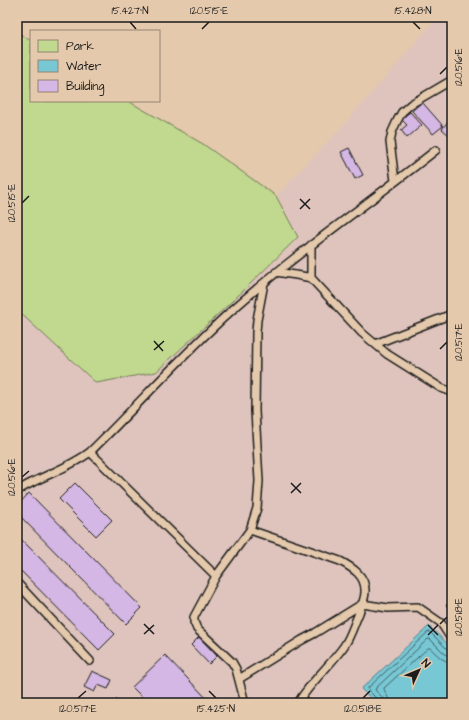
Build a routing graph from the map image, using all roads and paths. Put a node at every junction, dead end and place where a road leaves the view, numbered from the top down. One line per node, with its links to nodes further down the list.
1 (452, 80): 3 (lane)
2 (436, 150): 3 (lane)
3 (395, 182): 4 (lane)
4 (311, 245): 5 (lane); 6 (lane)
5 (276, 272): 6 (lane); 7 (lane)
6 (311, 278): 9 (lane)
7 (264, 283): 11 (lane); 13 (lane)
8 (452, 314): 9 (lane)
9 (375, 344): 10 (lane)
10 (452, 392)
11 (90, 452): 12 (lane); 14 (lane)
12 (17, 491)
13 (250, 530): 14 (lane); 16 (lane)
14 (216, 576): 19 (lane)
15 (17, 583): 18 (lane)
16 (362, 604): 17 (lane); 19 (lane); 21 (lane)
17 (452, 640)
18 (90, 661)
19 (239, 679): 20 (lane)
20 (245, 703)
21 (298, 703)

